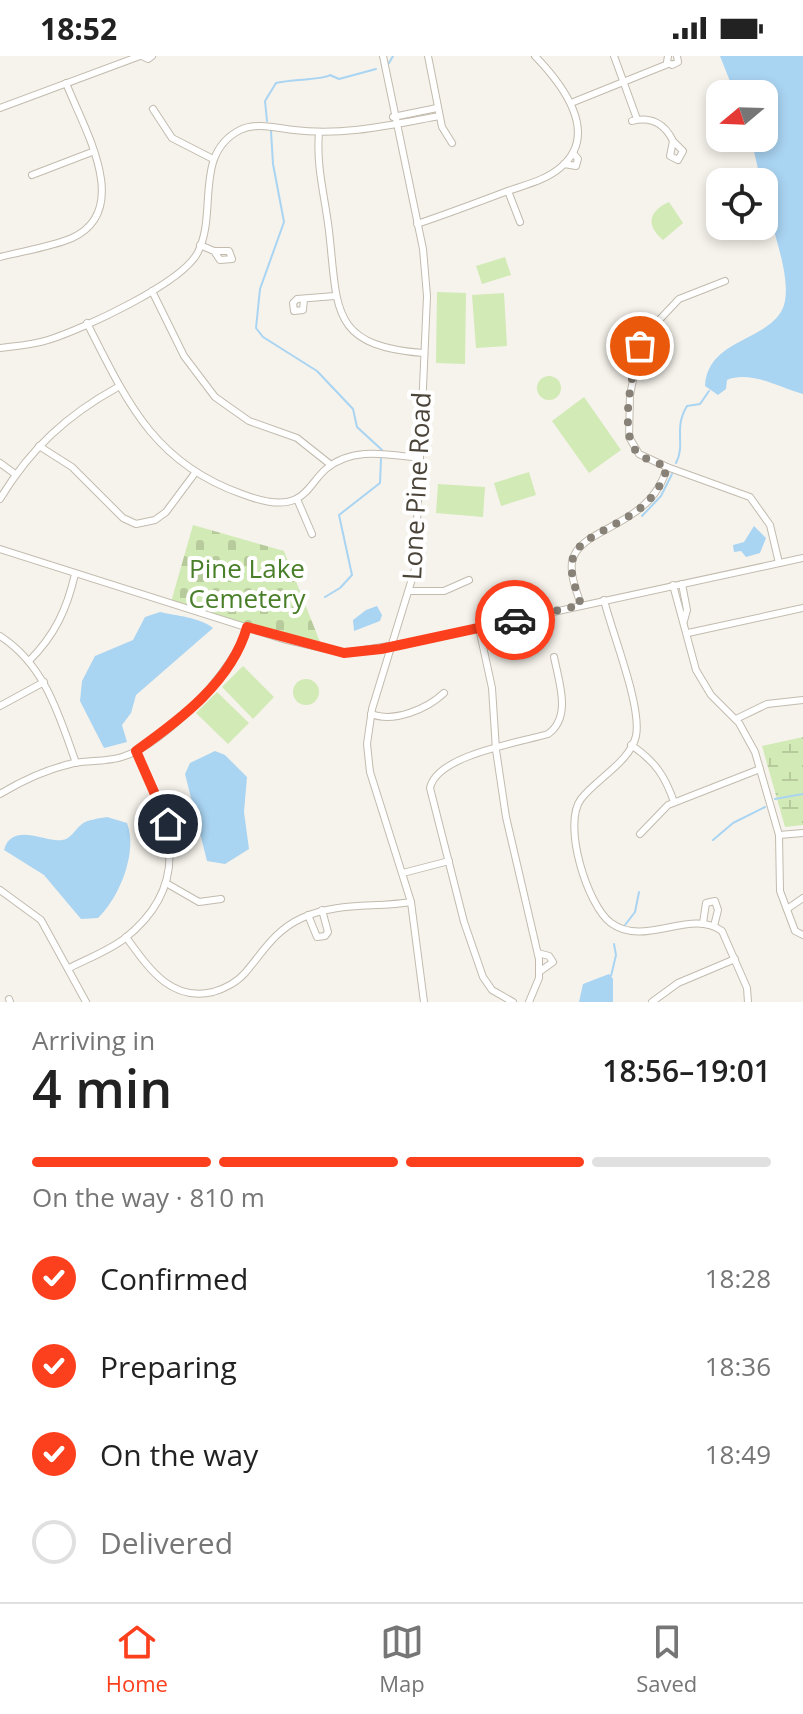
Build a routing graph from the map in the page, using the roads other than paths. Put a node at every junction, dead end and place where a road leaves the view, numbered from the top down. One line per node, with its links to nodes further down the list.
1 (141, 56): 2 (street); 9 (street)
2 (152, 56)
3 (383, 56): 15 (street, Lone Pine Road)
4 (428, 56): 14 (street)
5 (535, 56): 11 (street)
6 (614, 56): 10 (street)
7 (677, 56): 8 (street)
8 (668, 60): 10 (street)
9 (66, 83): 12 (street); 19 (street)
10 (624, 83): 11 (street); 17 (street)
11 (571, 103): 22 (street)
12 (0, 108)
13 (153, 109): 20 (street)
14 (438, 112): 15 (street); 18 (street)
15 (394, 121): 16 (street); 24 (street, Lone Pine Road)
16 (319, 132): 20 (street); 30 (street)
17 (673, 141)
18 (452, 143)
19 (92, 152): 21 (street); 27 (street)
20 (213, 159): 25 (street)
21 (32, 175)
22 (508, 191): 23 (street); 24 (street)
23 (520, 222)
24 (417, 224): 34 (street, Lone Pine Road)
25 (200, 245): 26 (street); 29 (street)
26 (214, 251)
27 (0, 257)
28 (725, 281): 40 (street)
29 (152, 291): 32 (street); 39 (street)
30 (335, 296): 31 (street); 34 (street)
31 (304, 299)
32 (87, 323): 33 (street); 35 (street)
33 (0, 348)
34 (423, 353): 37 (street, Lone Pine Road)
35 (118, 387): 36 (street); 41 (street)
36 (39, 446): 41 (street); 42 (street)
37 (420, 458): 39 (street); 53 (street, Lone Pine Road)
38 (0, 463): 42 (street)
39 (331, 465): 44 (street)
40 (667, 467): 48 (street); 55 (street)
41 (195, 473): 44 (street)
42 (15, 474): 43 (street)
43 (0, 499)
44 (297, 499): 45 (street)
45 (312, 534)
46 (0, 549): 49 (street)
47 (803, 558): 48 (street)
48 (779, 563): 51 (street)
49 (75, 574): 58 (street); 64 (street)
50 (469, 580): 53 (street)
51 (682, 584): 52 (street); 57 (street)
52 (673, 585): 54 (street); 57 (street)
53 (410, 591): 62 (street, Lone Pine Road)
54 (604, 600): 55 (street); 71 (street)
55 (581, 605): 59 (street)
56 (803, 608): 60 (street)
57 (684, 621): 60 (street)
58 (247, 627): 62 (street); 73 (street)
59 (479, 628): 62 (street); 72 (street)
60 (688, 633): 70 (street)
61 (0, 636): 64 (street)
62 (392, 647): 69 (street, Lone Pine Road)
63 (554, 657): 72 (street)
64 (29, 661): 65 (street)
65 (44, 682): 68 (street); 74 (street)
66 (444, 693): 69 (street)
67 (803, 700): 70 (street)
68 (0, 706)
69 (371, 714): 82 (street, Lone Pine Road)
70 (736, 719): 75 (street)
71 (631, 745): 77 (street); 91 (street)
72 (496, 750): 81 (street); 95 (street)
73 (136, 751): 74 (street); 83 (street)
74 (76, 763): 76 (street)
75 (760, 769): 77 (street); 80 (street)
76 (0, 794)
77 (674, 802): 79 (street)
78 (803, 833): 80 (street)
79 (640, 834)
80 (779, 835): 88 (street)
81 (449, 861): 82 (street); 101 (street)
82 (403, 873): 87 (street, Lone Pine Road)
83 (166, 883): 86 (street); 94 (street)
84 (0, 890): 97 (street)
85 (803, 898): 88 (street)
86 (221, 899)
87 (411, 902): 89 (street); 100 (street, Lone Pine Road)
88 (787, 909): 93 (street)
89 (322, 910): 90 (street); 90 (street)
90 (308, 915): 94 (street)
91 (703, 923): 92 (street); 92 (street)
92 (714, 926): 96 (street)
93 (800, 935)
94 (126, 937): 97 (street)
95 (538, 953): 98 (street); 98 (street)
96 (735, 959): 103 (street); 104 (street)
97 (69, 968): 99 (street)
98 (539, 972): 102 (street)
99 (86, 1002)
100 (424, 1002)
101 (513, 1002)
102 (529, 1002)
103 (652, 1002)
104 (748, 1002)

